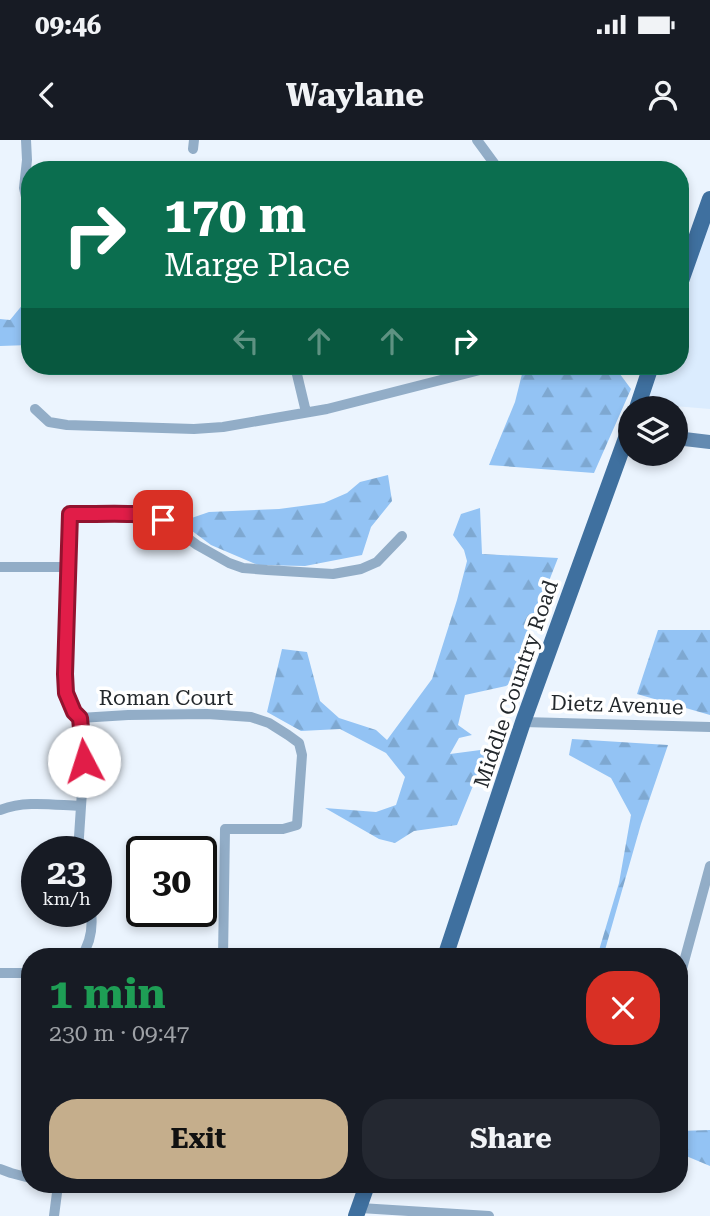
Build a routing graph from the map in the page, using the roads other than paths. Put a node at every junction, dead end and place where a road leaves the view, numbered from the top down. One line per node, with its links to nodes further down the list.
1 (26, 140): 3 (street)
2 (477, 140): 4 (street)
3 (27, 161)
4 (492, 161)
5 (710, 199): 6 (main road)
6 (689, 258)
7 (297, 375): 12 (street)
8 (461, 375): 12 (street)
9 (645, 375): 10 (main road)
10 (640, 396)
11 (35, 409): 12 (street)
12 (306, 412)
13 (688, 439): 14 (street)
14 (710, 442)
15 (618, 461): 20 (main road, Middle Country Road)
16 (402, 536): 18 (street)
17 (0, 567): 18 (street)
18 (68, 567): 19 (street)
19 (80, 718): 22 (street); 28 (street, Roman Court)
20 (523, 722): 21 (street, Dietz Avenue); 29 (main road, Middle Country Road)
21 (710, 727)
22 (80, 806): 23 (street); 24 (street)
23 (0, 810)
24 (79, 836)
25 (710, 866): 30 (street)
26 (90, 927): 27 (street)
27 (87, 948)
28 (223, 948)
29 (448, 948)
30 (688, 948)
31 (0, 973): 32 (street)
32 (21, 973)
33 (0, 1169): 34 (street)
34 (21, 1176)
35 (57, 1193): 38 (street)
36 (365, 1193): 37 (main road)
37 (358, 1212): 39 (street)
38 (54, 1216)
39 (489, 1216)

